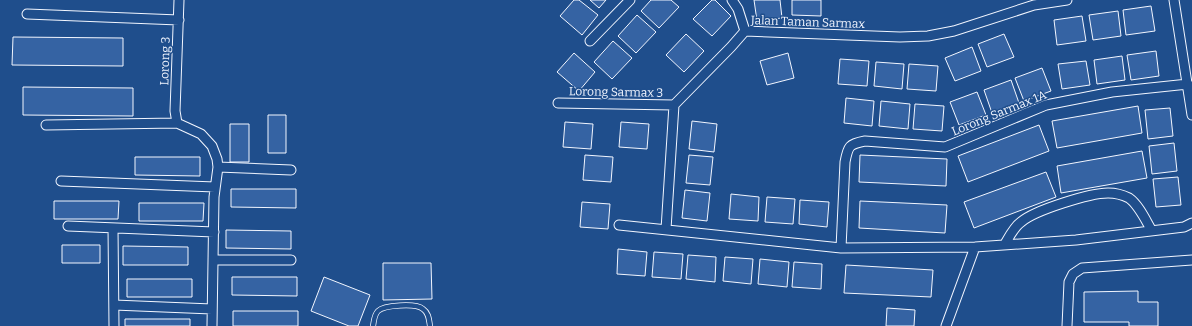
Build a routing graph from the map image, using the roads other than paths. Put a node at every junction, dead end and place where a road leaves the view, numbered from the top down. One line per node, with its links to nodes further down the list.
1 (179, 0): 7 (street, Lorong 3)
2 (630, 0): 9 (street)
3 (732, 0): 8 (street)
4 (1067, 0): 8 (street, Jalan Taman Sarmax)
5 (1174, 0): 10 (street)
6 (27, 14): 7 (street)
7 (179, 20): 14 (street, Lorong 3)
8 (745, 31): 12 (street, Jalan Taman Sarmax)
9 (590, 41)
10 (1190, 89): 13 (street); 29 (street, Lorong Sarmax 1A)
11 (558, 103): 12 (street, Lorong Sarmax 3)
12 (674, 105): 24 (street)
13 (1192, 115)
14 (177, 123): 15 (street); 16 (street)
15 (46, 125)
16 (218, 167): 17 (street); 19 (street)
17 (291, 170)
18 (61, 181): 19 (street)
19 (215, 187): 26 (street)
20 (1192, 223): 25 (street)
21 (619, 225): 24 (street)
22 (68, 226): 23 (street)
23 (113, 228): 26 (street); 33 (street)
24 (666, 229): 29 (street)
25 (1152, 231): 27 (street); 27 (street)
26 (214, 232): 30 (street)
27 (1005, 244): 28 (street)
28 (975, 247): 29 (street); 39 (street)
29 (841, 248)
30 (213, 260): 31 (street); 34 (street)
31 (291, 260)
32 (1192, 260): 40 (street)
33 (114, 305): 34 (street); 35 (street)
34 (212, 309): 36 (street)
35 (114, 326)
36 (212, 326)
37 (373, 326): 38 (lane)
38 (430, 326)
39 (946, 326)
40 (1067, 326)

